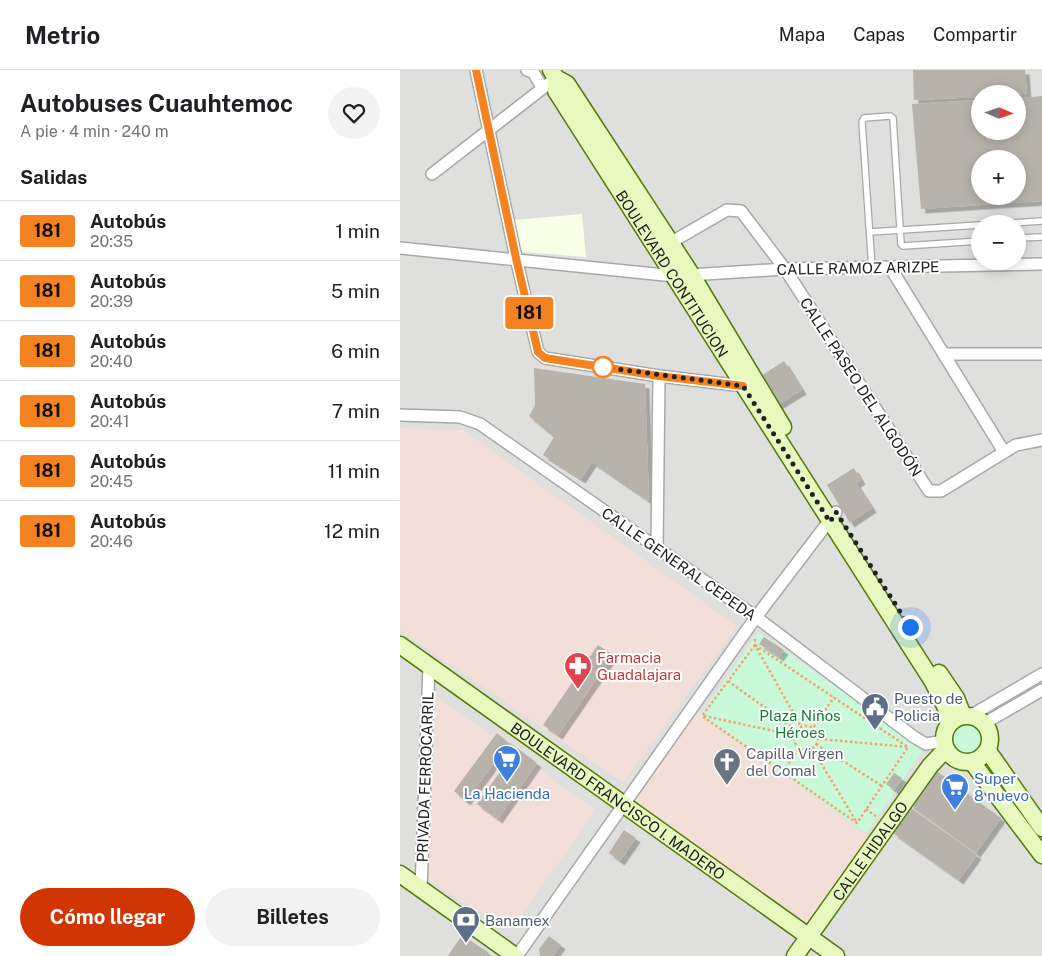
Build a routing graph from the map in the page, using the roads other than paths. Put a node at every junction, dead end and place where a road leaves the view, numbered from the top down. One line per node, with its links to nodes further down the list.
1 (476, 70): 4 (street)
2 (527, 70): 3 (street)
3 (550, 78): 4 (street); 14 (street, BOULEVARD CONTITUCION); 22 (street, BOULEVARD CONTITUCION)
4 (490, 128): 5 (street); 16 (street)
5 (432, 174)
6 (1042, 221): 7 (lane)
7 (1026, 222)
8 (971, 225): 9 (lane)
9 (899, 229): 10 (lane); 10 (lane); 13 (lane)
10 (870, 232): 19 (lane)
11 (1042, 237): 12 (lane)
12 (1026, 238)
13 (971, 242)
14 (670, 243): 20 (street, CALLE PASEO DEL ALGODÓN); 21 (street, BOULEVARD CONTITUCION)
15 (400, 248): 16 (street, CALLE RAMOZ ARIZPE)
16 (516, 258): 22 (street, CALLE RAMOZ ARIZPE); 25 (street)
17 (1042, 264): 18 (street, CALLE RAMOZ ARIZPE)
18 (890, 267): 19 (street, CALLE RAMOZ ARIZPE); 23 (street)
19 (872, 268): 20 (street, CALLE RAMOZ ARIZPE)
20 (785, 269): 21 (street, CALLE RAMOZ ARIZPE); 29 (street, CALLE PASEO DEL ALGODÓN)
21 (691, 274): 22 (street, CALLE RAMOZ ARIZPE); 30 (street, BOULEVARD CONTITUCION)
22 (674, 276): 26 (street, BOULEVARD CONTITUCION)
23 (944, 354): 24 (street); 29 (street)
24 (1042, 354)
25 (659, 376): 26 (street); 31 (street)
26 (743, 386): 30 (street, BOULEVARD CONTITUCION)
27 (400, 415): 31 (street, CALLE GENERAL CEPEDA)
28 (1042, 440): 29 (street)
29 (1004, 452)
30 (833, 517): 32 (street); 37 (street, BOULEVARD CONTITUCION)
31 (656, 548): 32 (street, CALLE GENERAL CEPEDA)
32 (756, 617): 38 (street, CALLE GENERAL CEPEDA); 41 (street)
33 (400, 645): 34 (street, BOULEVARD FRANCISCO I. MADERO)
34 (429, 666): 41 (street, BOULEVARD FRANCISCO I. MADERO); 45 (street, PRIVADA FERROCARRIL)
35 (1042, 674): 37 (street)
36 (1042, 690): 37 (street)
37 (967, 720): 38 (street); 39 (street)
38 (945, 745): 40 (street); 46 (street, CALLE HIDALGO)
39 (988, 751): 40 (street); 42 (street)
40 (972, 762): 43 (street)
41 (624, 806): 46 (street, BOULEVARD FRANCISCO I. MADERO); 47 (street)
42 (1042, 828)
43 (1042, 855)
44 (400, 874): 45 (street)
45 (422, 888): 47 (street)
46 (809, 937): 48 (street, CALLE HIDALGO); 49 (street, BOULEVARD FRANCISCO I. MADERO)
47 (516, 956)
48 (795, 956)
49 (836, 956)

